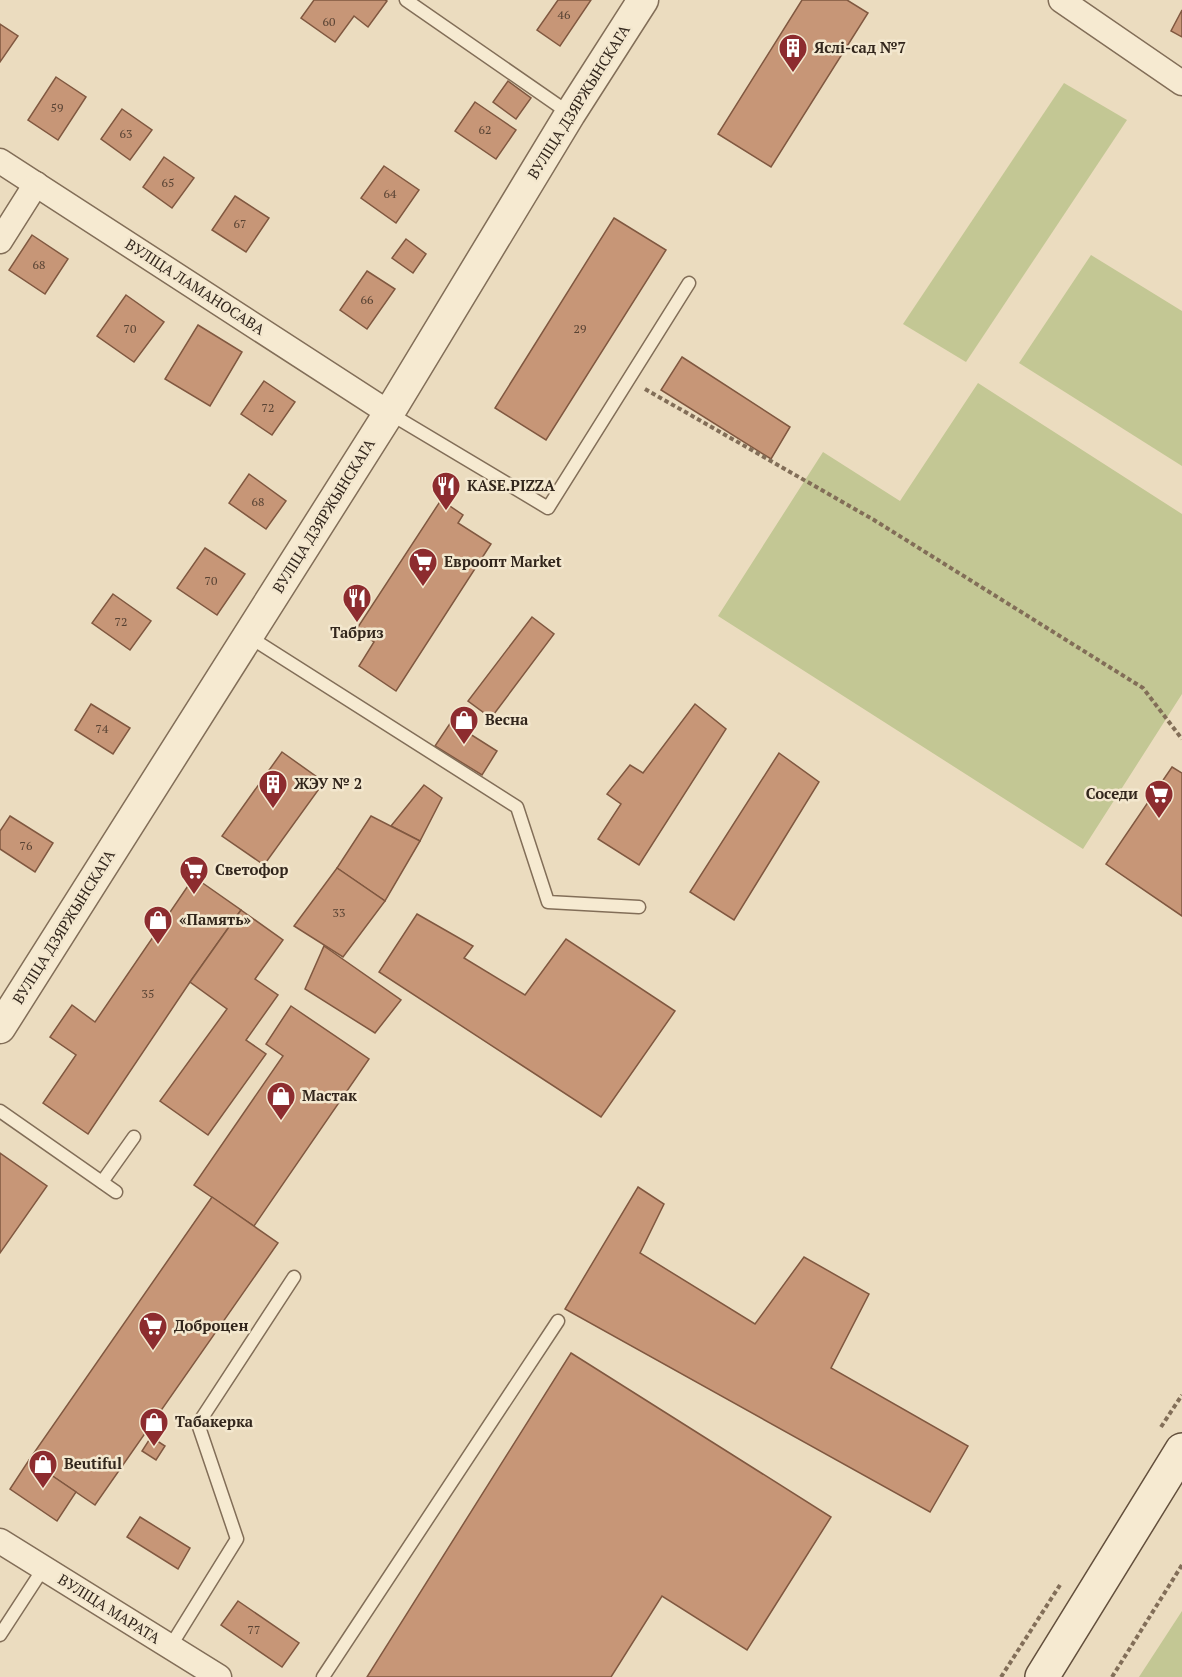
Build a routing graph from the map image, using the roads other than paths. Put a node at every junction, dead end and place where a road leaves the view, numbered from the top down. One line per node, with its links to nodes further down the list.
1 (406, 0): 5 (lane)
2 (643, 0): 5 (street, ВУЛІЦА ДЗЯРЖЫНСКАГА)
3 (1061, 0): 4 (street)
4 (1182, 83)
5 (570, 114): 10 (street, ВУЛІЦА ДЗЯРЖЫНСКАГА)
6 (0, 161): 7 (street, ВУЛІЦА ЛАМАНОСАВА)
7 (36, 184): 8 (street); 10 (street, ВУЛІЦА ЛАМАНОСАВА)
8 (0, 241)
9 (689, 283): 10 (lane)
10 (389, 413): 11 (street, ВУЛІЦА ДЗЯРЖЫНСКАГА)
11 (248, 636): 12 (lane); 13 (street, ВУЛІЦА ДЗЯРЖЫНСКАГА)
12 (639, 907)
13 (0, 1028)
14 (0, 1111): 16 (lane)
15 (134, 1137): 16 (lane)
16 (102, 1182): 17 (lane)
17 (116, 1192)
18 (294, 1277): 24 (lane)
19 (558, 1321): 26 (lane)
20 (1181, 1454): 27 (main road)
21 (0, 1541): 22 (street, ВУЛІЦА МАРАТА)
22 (43, 1569): 23 (lane); 24 (street, ВУЛІЦА МАРАТА)
23 (0, 1635)
24 (170, 1647): 25 (street, ВУЛІЦА МАРАТА)
25 (219, 1677)
26 (322, 1677)
27 (1042, 1677)

